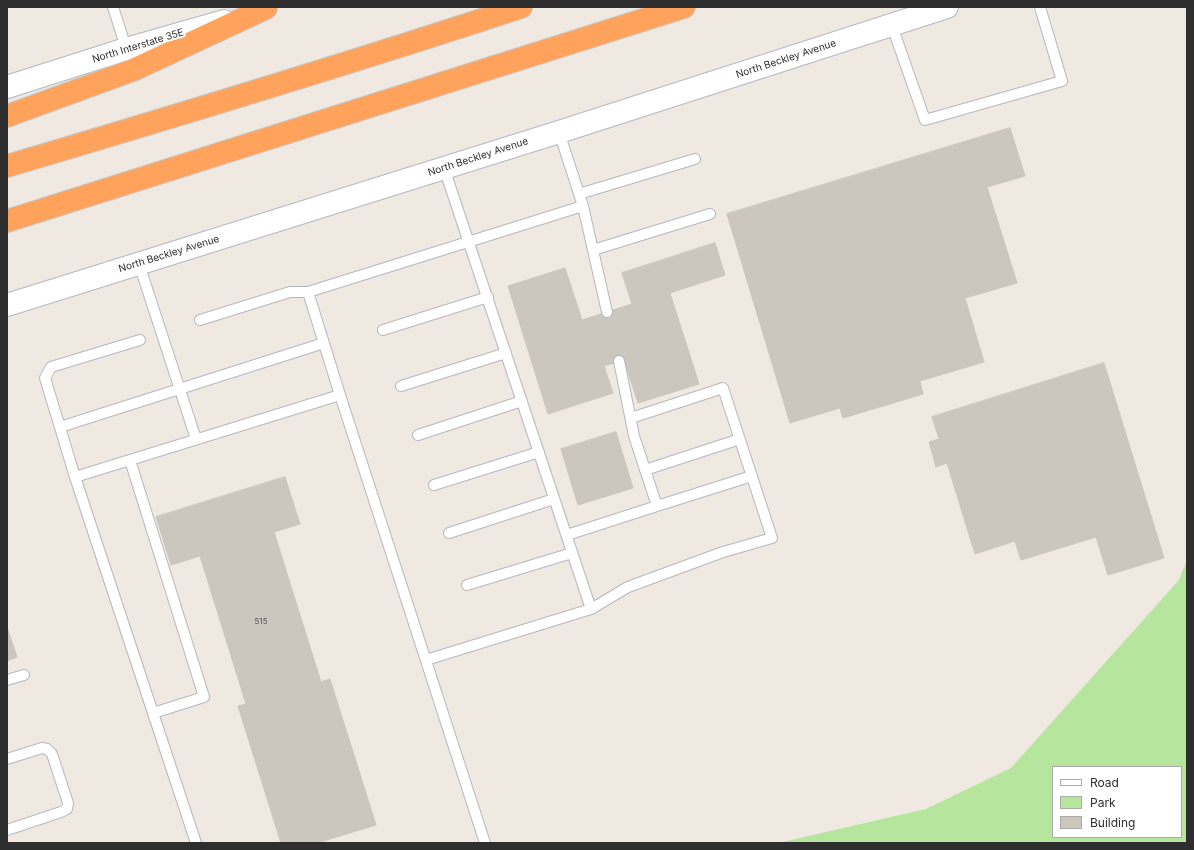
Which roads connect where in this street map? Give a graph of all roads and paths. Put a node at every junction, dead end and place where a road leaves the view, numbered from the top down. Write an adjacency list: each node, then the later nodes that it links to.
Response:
1 (113, 7): 8 (lane)
2 (521, 7): 14 (highway)
3 (684, 7): 19 (highway)
4 (947, 7): 7 (main road, North Beckley Avenue)
5 (1040, 7): 7 (lane)
6 (268, 8): 8 (main road, North Interstate 35E); 9 (highway)
7 (892, 26): 12 (main road, North Beckley Avenue)
8 (126, 49): 9 (lane); 10 (main road, North Interstate 35E)
9 (133, 70): 11 (highway)
10 (8, 85)
11 (7, 116)
12 (559, 132): 15 (main road, North Beckley Avenue); 16 (lane)
13 (695, 159): 16 (lane)
14 (7, 166)
15 (444, 168): 20 (lane); 22 (main road, North Beckley Avenue)
16 (579, 194): 17 (lane)
17 (583, 206): 20 (lane); 21 (lane)
18 (710, 214): 21 (lane)
19 (7, 221)
20 (469, 242): 23 (lane); 24 (lane)
21 (593, 250): 26 (lane)
22 (139, 264): 25 (main road, North Beckley Avenue); 34 (lane)
23 (308, 292): 27 (lane); 30 (lane)
24 (488, 297): 28 (lane); 31 (lane)
25 (7, 304)
26 (607, 312)
27 (200, 320)
28 (383, 330)
29 (140, 340): 38 (lane)
30 (324, 343): 34 (lane); 35 (lane)
31 (506, 353): 33 (lane); 36 (lane)
32 (619, 362): 37 (lane)
33 (401, 386)
34 (180, 390): 38 (lane); 40 (lane)
35 (340, 395): 40 (lane); 55 (lane)
36 (522, 401): 39 (lane); 42 (lane)
37 (631, 418): 41 (lane); 44 (lane)
38 (60, 427): 46 (lane)
39 (418, 435)
40 (196, 439): 43 (lane)
41 (740, 439): 44 (lane); 45 (lane)
42 (539, 452): 47 (lane); 48 (lane)
43 (130, 460): 46 (lane); 58 (lane)
44 (645, 470): 49 (lane)
45 (752, 476): 49 (lane); 54 (lane)
46 (76, 477): 58 (lane)
47 (434, 485)
48 (554, 499): 50 (lane); 51 (lane)
49 (657, 506): 51 (lane)
50 (449, 532)
51 (567, 535): 52 (lane)
52 (572, 553): 53 (lane); 54 (lane)
53 (467, 585)
54 (591, 609): 55 (lane)
55 (426, 660): 62 (lane)
56 (24, 675): 57 (lane)
57 (7, 680)
58 (153, 712): 61 (lane)
59 (7, 759): 60 (lane)
60 (7, 830)
61 (196, 843)
62 (485, 843)

